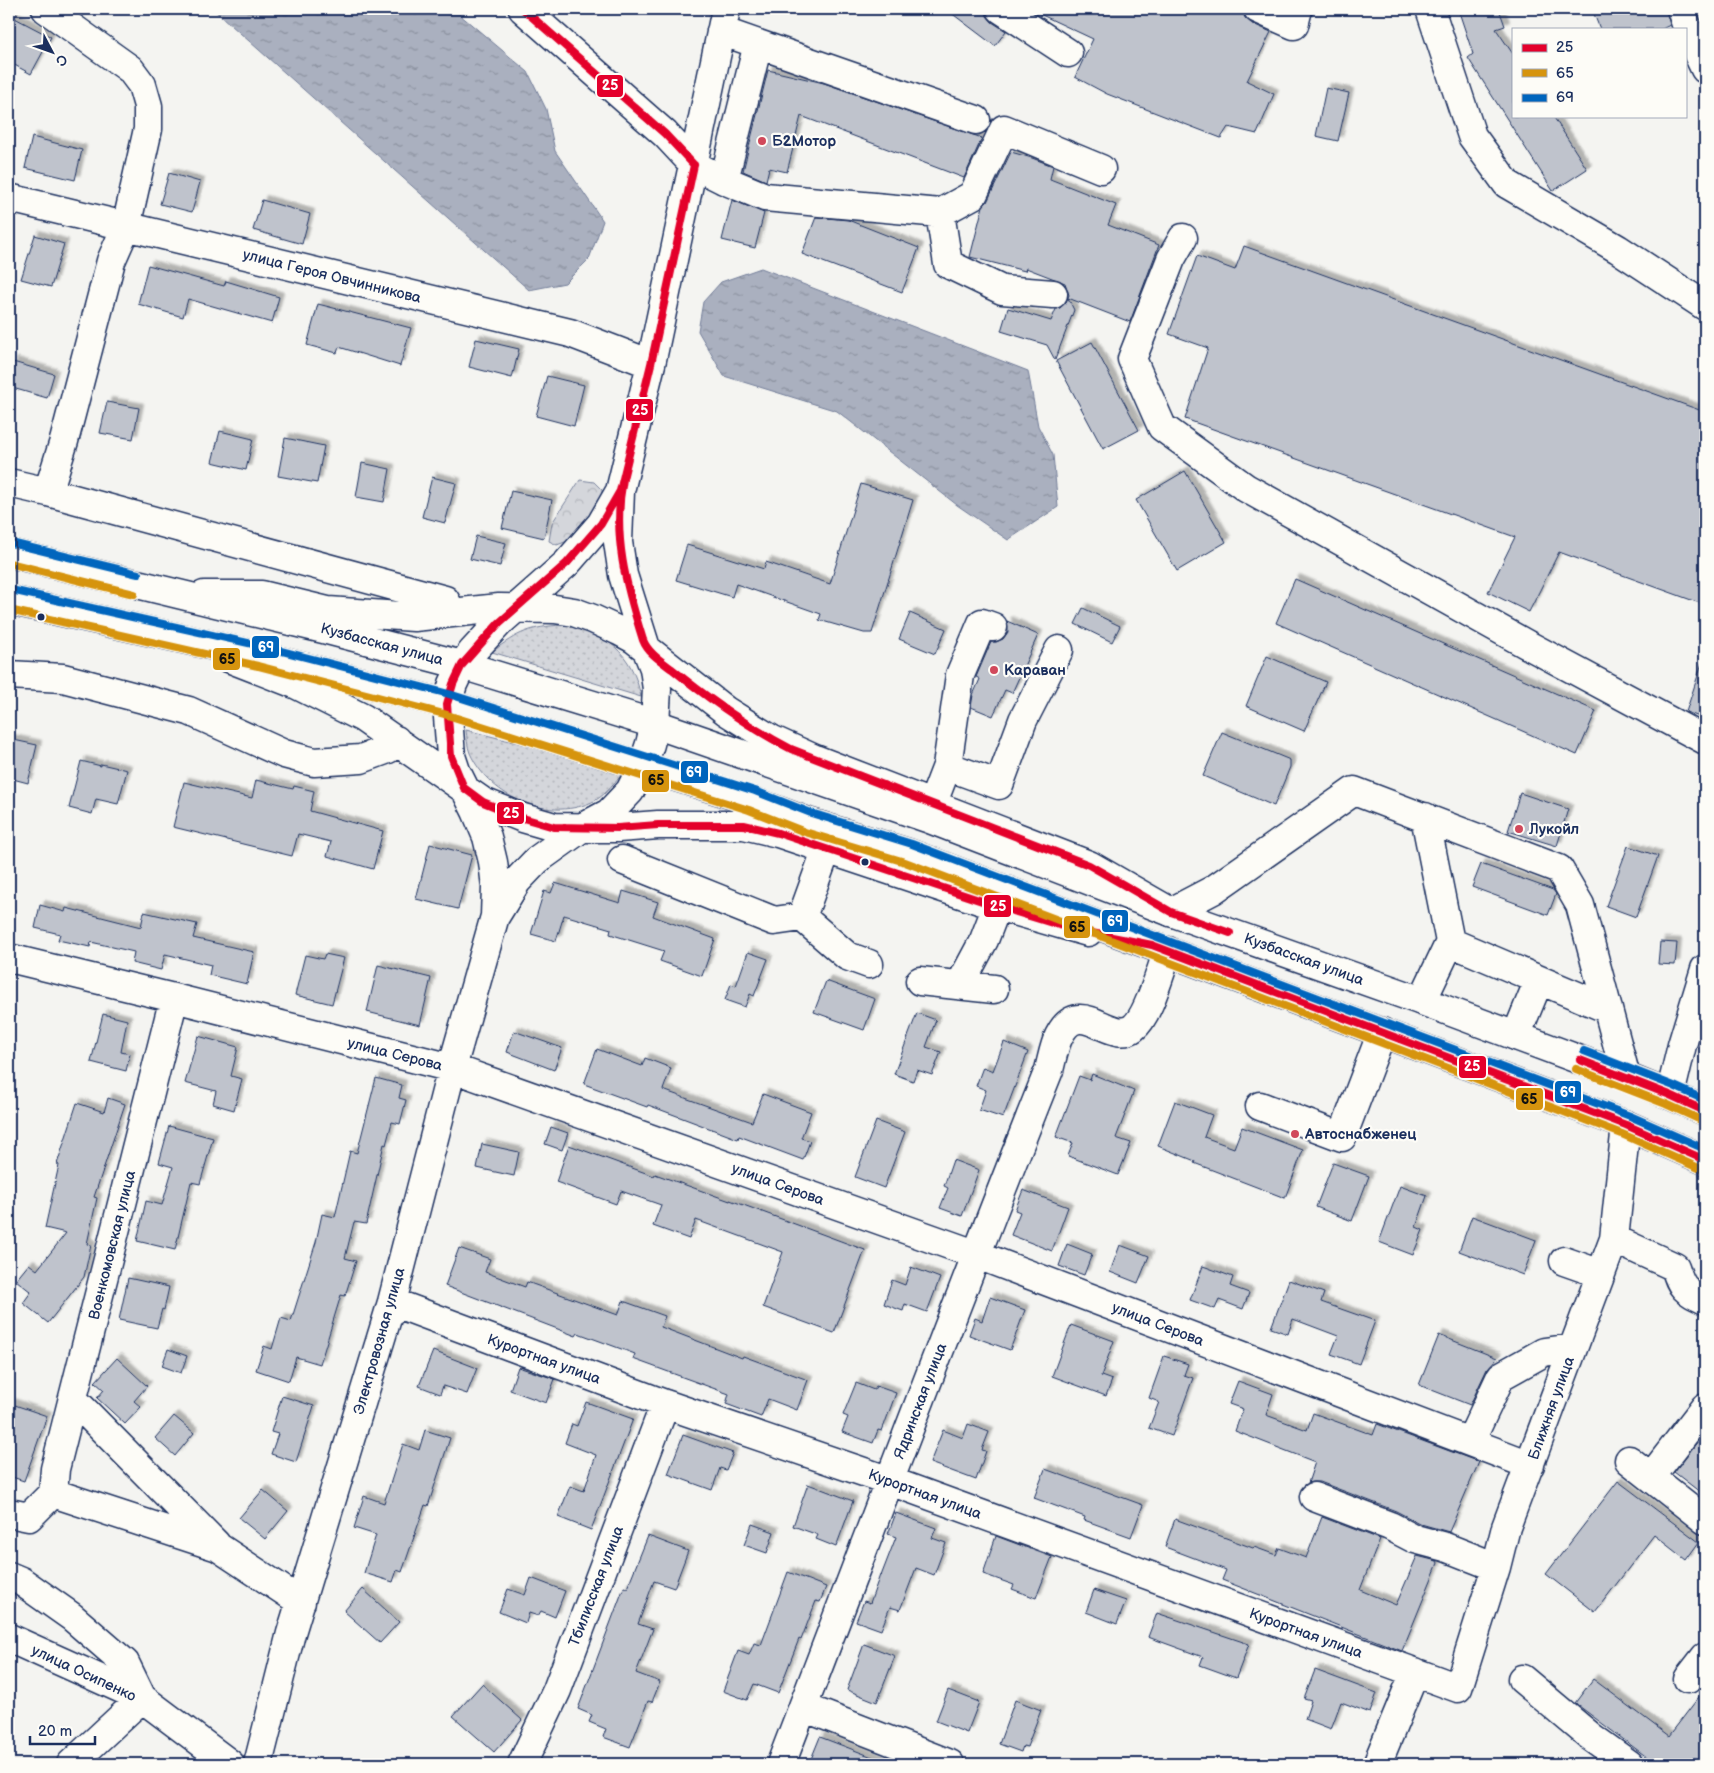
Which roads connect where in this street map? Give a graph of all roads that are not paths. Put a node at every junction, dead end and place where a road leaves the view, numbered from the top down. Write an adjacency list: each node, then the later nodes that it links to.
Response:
1 (46, 9): 18 (street)
2 (524, 9): 13 (street)
3 (1001, 9): 10 (street)
4 (1258, 9): 5 (street)
5 (1298, 9)
6 (1430, 9): 21 (street)
7 (1681, 9): 11 (street)
8 (724, 20): 9 (street); 13 (street)
9 (758, 44): 12 (street); 15 (street)
10 (1068, 52)
11 (1705, 69)
12 (976, 120)
13 (694, 165): 15 (street); 22 (street)
14 (1101, 169): 17 (street)
15 (724, 180): 17 (street)
16 (9, 198): 18 (street, улица Героя Овчинникова)
17 (940, 214): 20 (street)
18 (126, 227): 22 (street, улица Героя Овчинникова); 25 (street)
19 (1183, 238): 40 (street)
20 (1054, 294)
21 (1705, 306)
22 (651, 364): 24 (street)
23 (9, 483): 25 (street)
24 (620, 491): 29 (street); 33 (street)
25 (48, 492): 30 (street)
26 (9, 554): 27 (street, Кузбасская улица)
27 (182, 595): 30 (street); 35 (street, Кузбасская улица)
28 (9, 600): 32 (street)
29 (519, 607): 30 (street); 33 (street); 35 (street)
30 (452, 612)
31 (993, 627): 42 (street)
32 (168, 636): 37 (street); 39 (street)
33 (646, 648): 38 (street); 44 (street)
34 (1059, 650): 42 (street)
35 (462, 665): 37 (street); 38 (street, Кузбасская улица)
36 (9, 676): 39 (street)
37 (447, 704): 41 (street); 43 (street)
38 (655, 724): 41 (street); 44 (street, Кузбасская улица)
39 (396, 740): 43 (street)
40 (1705, 740)
41 (644, 765): 46 (street); 54 (street)
42 (947, 766): 44 (street)
43 (464, 788): 46 (street); 51 (street)
44 (919, 808): 50 (street, Кузбасская улица)
45 (1425, 817): 50 (street); 53 (street); 64 (street)
46 (583, 826): 47 (street); 51 (street)
47 (827, 848): 49 (street); 52 (street)
48 (622, 860): 52 (street)
49 (998, 906): 54 (street); 60 (street)
50 (1171, 912): 63 (street, Кузбасская улица)
51 (495, 916): 67 (street, Электровозная улица)
52 (802, 917): 56 (street)
53 (1450, 942): 58 (street); 63 (street)
54 (1160, 948): 65 (street); 75 (street, Ядринская улица)
55 (9, 958): 62 (street, улица Серова)
56 (869, 964)
57 (1705, 968): 69 (street)
58 (1540, 980): 64 (street); 66 (street)
59 (920, 981): 60 (street)
60 (960, 985): 61 (street)
61 (994, 988)
62 (174, 998): 67 (street, улица Серова); 81 (street, Военкомовская улица)
63 (1422, 1001): 66 (street, Кузбасская улица)
64 (1608, 1009): 68 (street)
65 (1382, 1032): 70 (street); 72 (street)
66 (1516, 1036): 68 (street, Кузбасская улица)
67 (452, 1068): 75 (street, улица Серова); 79 (street, Электровозная улица)
68 (1626, 1077): 69 (street, Кузбасская улица)
69 (1670, 1095): 71 (street, Кузбасская улица)
70 (1260, 1106)
71 (1705, 1111)
72 (1626, 1125): 73 (street); 74 (street, Ближняя улица)
73 (1705, 1160)
74 (1614, 1239): 77 (street, Ближняя улица); 78 (street)
75 (975, 1254): 84 (street, улица Серова); 88 (street, Ядринская улица)
76 (1564, 1261): 77 (street)
77 (1601, 1274): 80 (street, Ближняя улица)
78 (1705, 1300)
79 (392, 1302): 82 (street, Курортная улица); 96 (street, Электровозная улица)
80 (1573, 1348): 84 (street); 86 (street, Ближняя улица)
81 (73, 1399): 89 (street, Военкомовская улица); 93 (street)
82 (665, 1404): 88 (street, Курортная улица); 108 (street, Тбилисская улица)
83 (1705, 1407): 87 (street)
84 (1470, 1442): 86 (street, улица Серова)
85 (1629, 1460): 87 (street)
86 (1530, 1465): 94 (street, Ближняя улица)
87 (1651, 1477): 92 (street)
88 (890, 1482): 99 (street, Курортная улица); 104 (street, Ядринская улица)
89 (53, 1493): 91 (street); 93 (street)
90 (1314, 1497): 94 (street)
91 (9, 1513)
92 (1705, 1520)
93 (218, 1547): 96 (street)
94 (1496, 1567): 102 (street, Ближняя улица)
95 (9, 1576): 103 (street)
96 (301, 1602): 107 (street, Электровозная улица)
97 (9, 1638): 103 (street, улица Осипенко)
98 (1705, 1658): 100 (street)
99 (1415, 1672): 102 (street, Курортная улица); 111 (street)
100 (1688, 1678)
101 (1522, 1679): 112 (street)
102 (1458, 1688)
103 (142, 1698): 105 (street); 106 (street, улица Осипенко)
104 (803, 1707): 109 (street, Ядринская улица); 110 (street)
105 (71, 1764)
106 (230, 1764)
107 (258, 1764)
108 (522, 1764)
109 (781, 1764)
110 (950, 1764)
111 (1377, 1764)
112 (1629, 1764)

